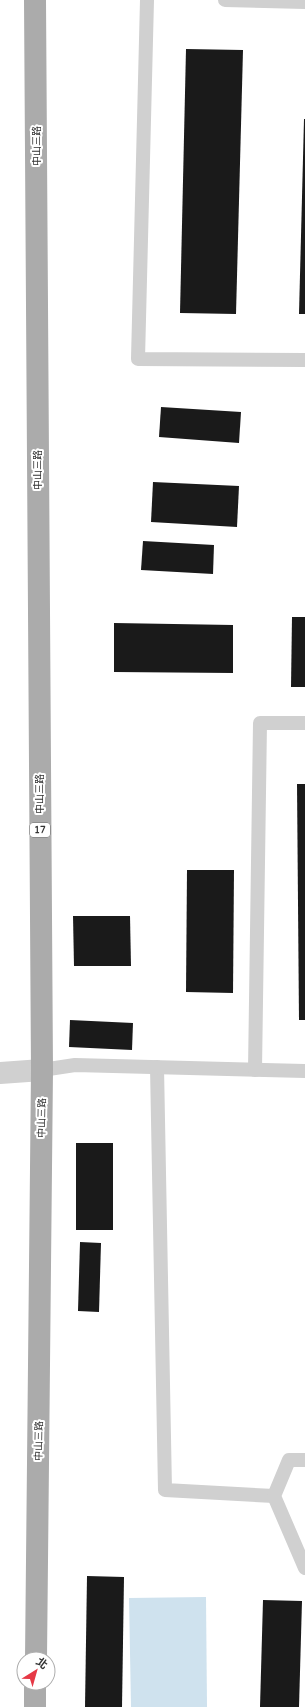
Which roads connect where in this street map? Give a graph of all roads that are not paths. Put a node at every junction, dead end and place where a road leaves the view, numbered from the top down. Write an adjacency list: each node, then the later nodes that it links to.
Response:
1 (35, 0): 8 (main road, 中山三路 / 17)
2 (148, 0): 5 (lane)
3 (224, 0): 4 (lane)
4 (305, 2)
5 (305, 360)
6 (305, 723): 9 (lane)
7 (157, 1067): 8 (lane); 9 (lane); 13 (lane)
8 (42, 1070): 11 (street); 15 (main road, 中山三路 / 17)
9 (255, 1070): 10 (lane)
10 (305, 1071)
11 (0, 1073)
12 (305, 1460): 13 (lane)
13 (274, 1496): 14 (lane)
14 (305, 1568)
15 (36, 1651)
16 (36, 1691): 17 (main road)
17 (35, 1707)

